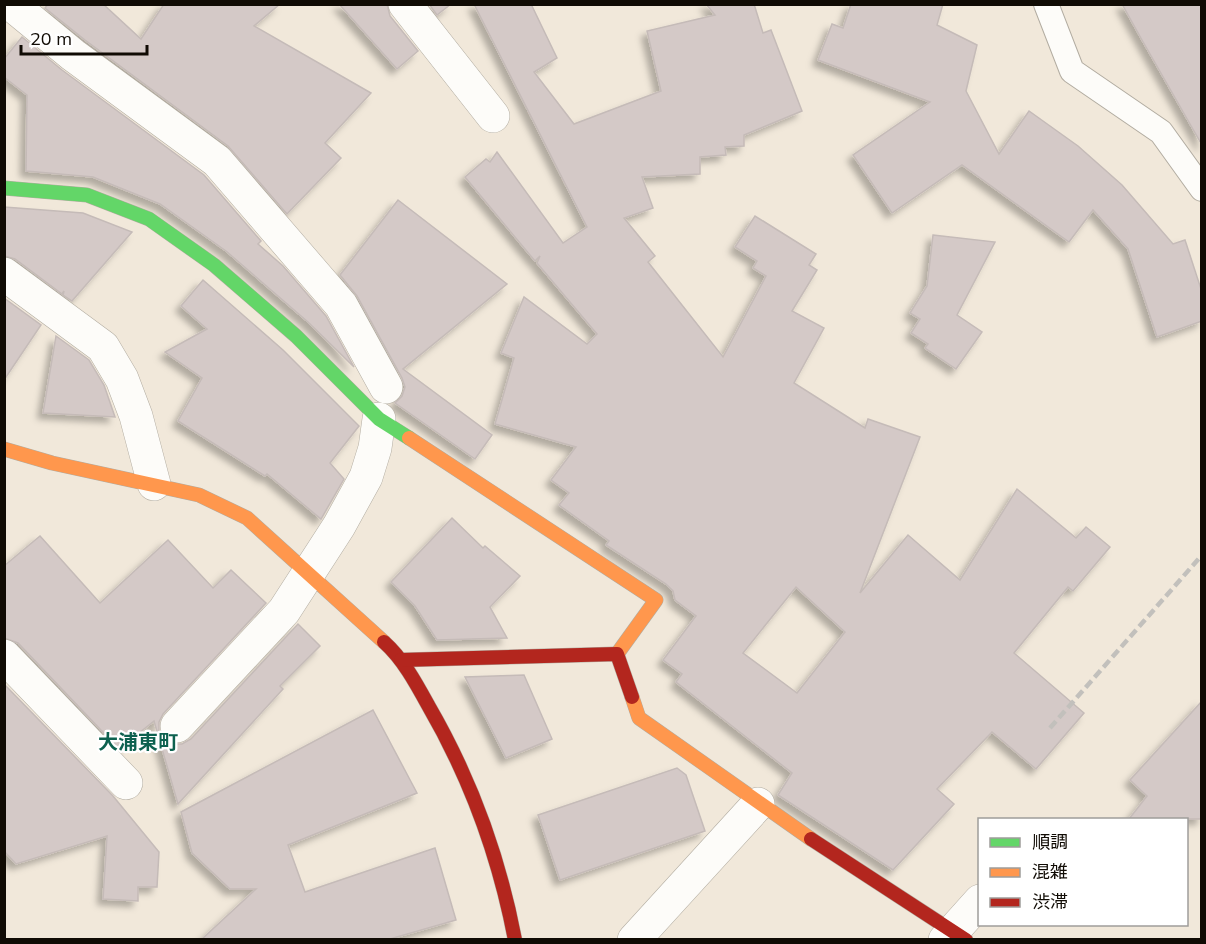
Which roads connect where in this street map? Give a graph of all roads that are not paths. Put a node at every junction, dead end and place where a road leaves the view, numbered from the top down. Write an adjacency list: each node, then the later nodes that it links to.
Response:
1 (11, 4): 8 (street)
2 (405, 4): 4 (street)
3 (1047, 4): 6 (lane)
4 (493, 116)
5 (4, 188): 9 (street)
6 (1202, 189)
7 (4, 274): 11 (street)
8 (386, 387)
9 (379, 419): 12 (street); 13 (street)
10 (4, 448): 11 (street)
11 (154, 484): 12 (street)
12 (309, 571): 15 (street); 16 (street)
13 (617, 654): 15 (street); 18 (street)
14 (4, 656): 17 (street)
15 (401, 660): 21 (street)
16 (177, 726)
17 (126, 783)
18 (758, 804): 20 (street); 22 (street)
19 (978, 904): 20 (street)
20 (954, 936)
21 (515, 939)
22 (634, 939)

